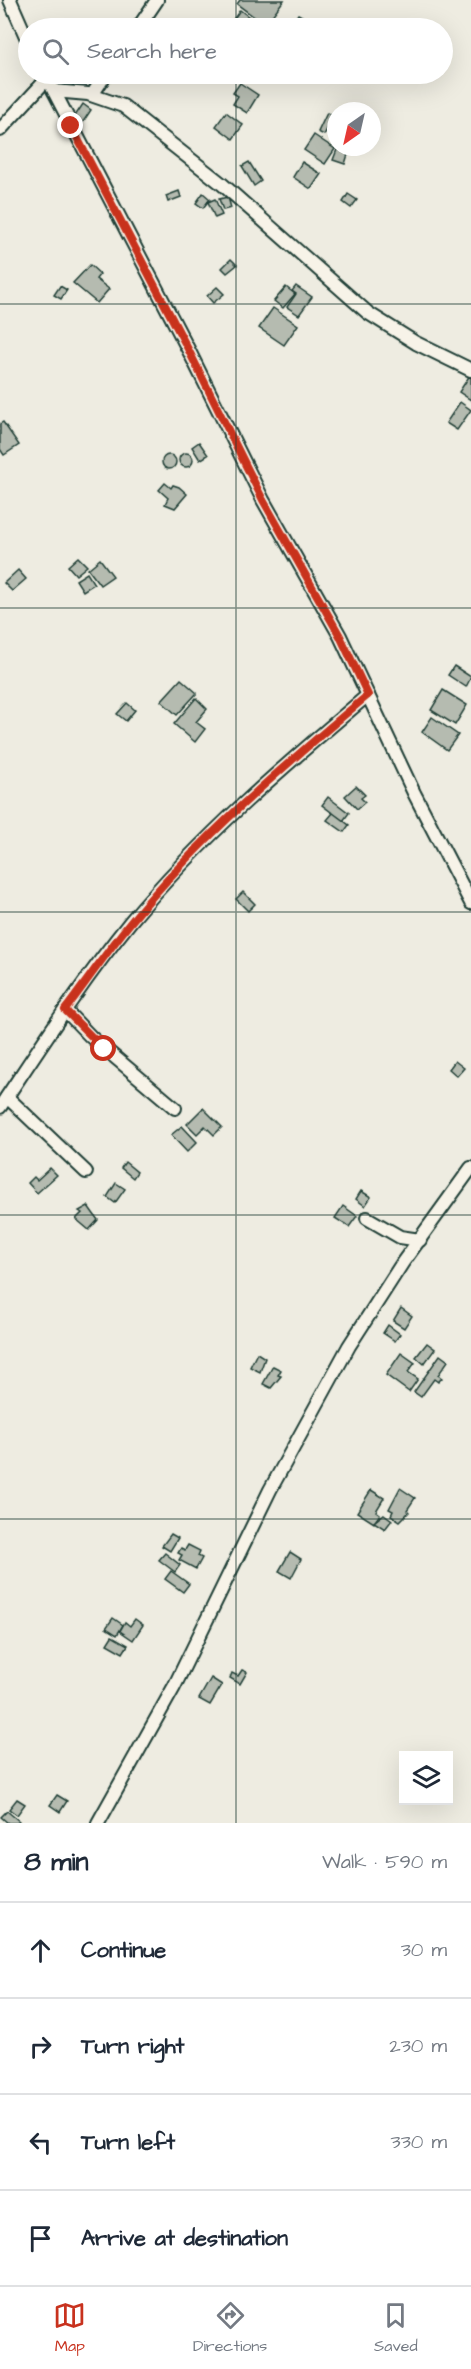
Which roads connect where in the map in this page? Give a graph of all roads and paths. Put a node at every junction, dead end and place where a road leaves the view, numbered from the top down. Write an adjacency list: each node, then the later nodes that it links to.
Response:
1 (10, 0): 3 (street)
2 (158, 0): 4 (street)
3 (18, 18)
4 (145, 18)
5 (39, 84): 10 (street)
6 (50, 84): 8 (street)
7 (99, 84): 9 (street)
8 (54, 91): 9 (street); 12 (street)
9 (92, 95): 11 (street)
10 (0, 130)
11 (471, 370)
12 (368, 695): 13 (street); 14 (street)
13 (471, 903)
14 (65, 1010): 15 (street); 16 (street)
15 (4, 1102): 18 (street)
16 (174, 1108)
17 (471, 1168): 20 (street)
18 (86, 1172)
19 (366, 1218): 20 (street)
20 (420, 1240): 21 (street)
21 (98, 1823)

